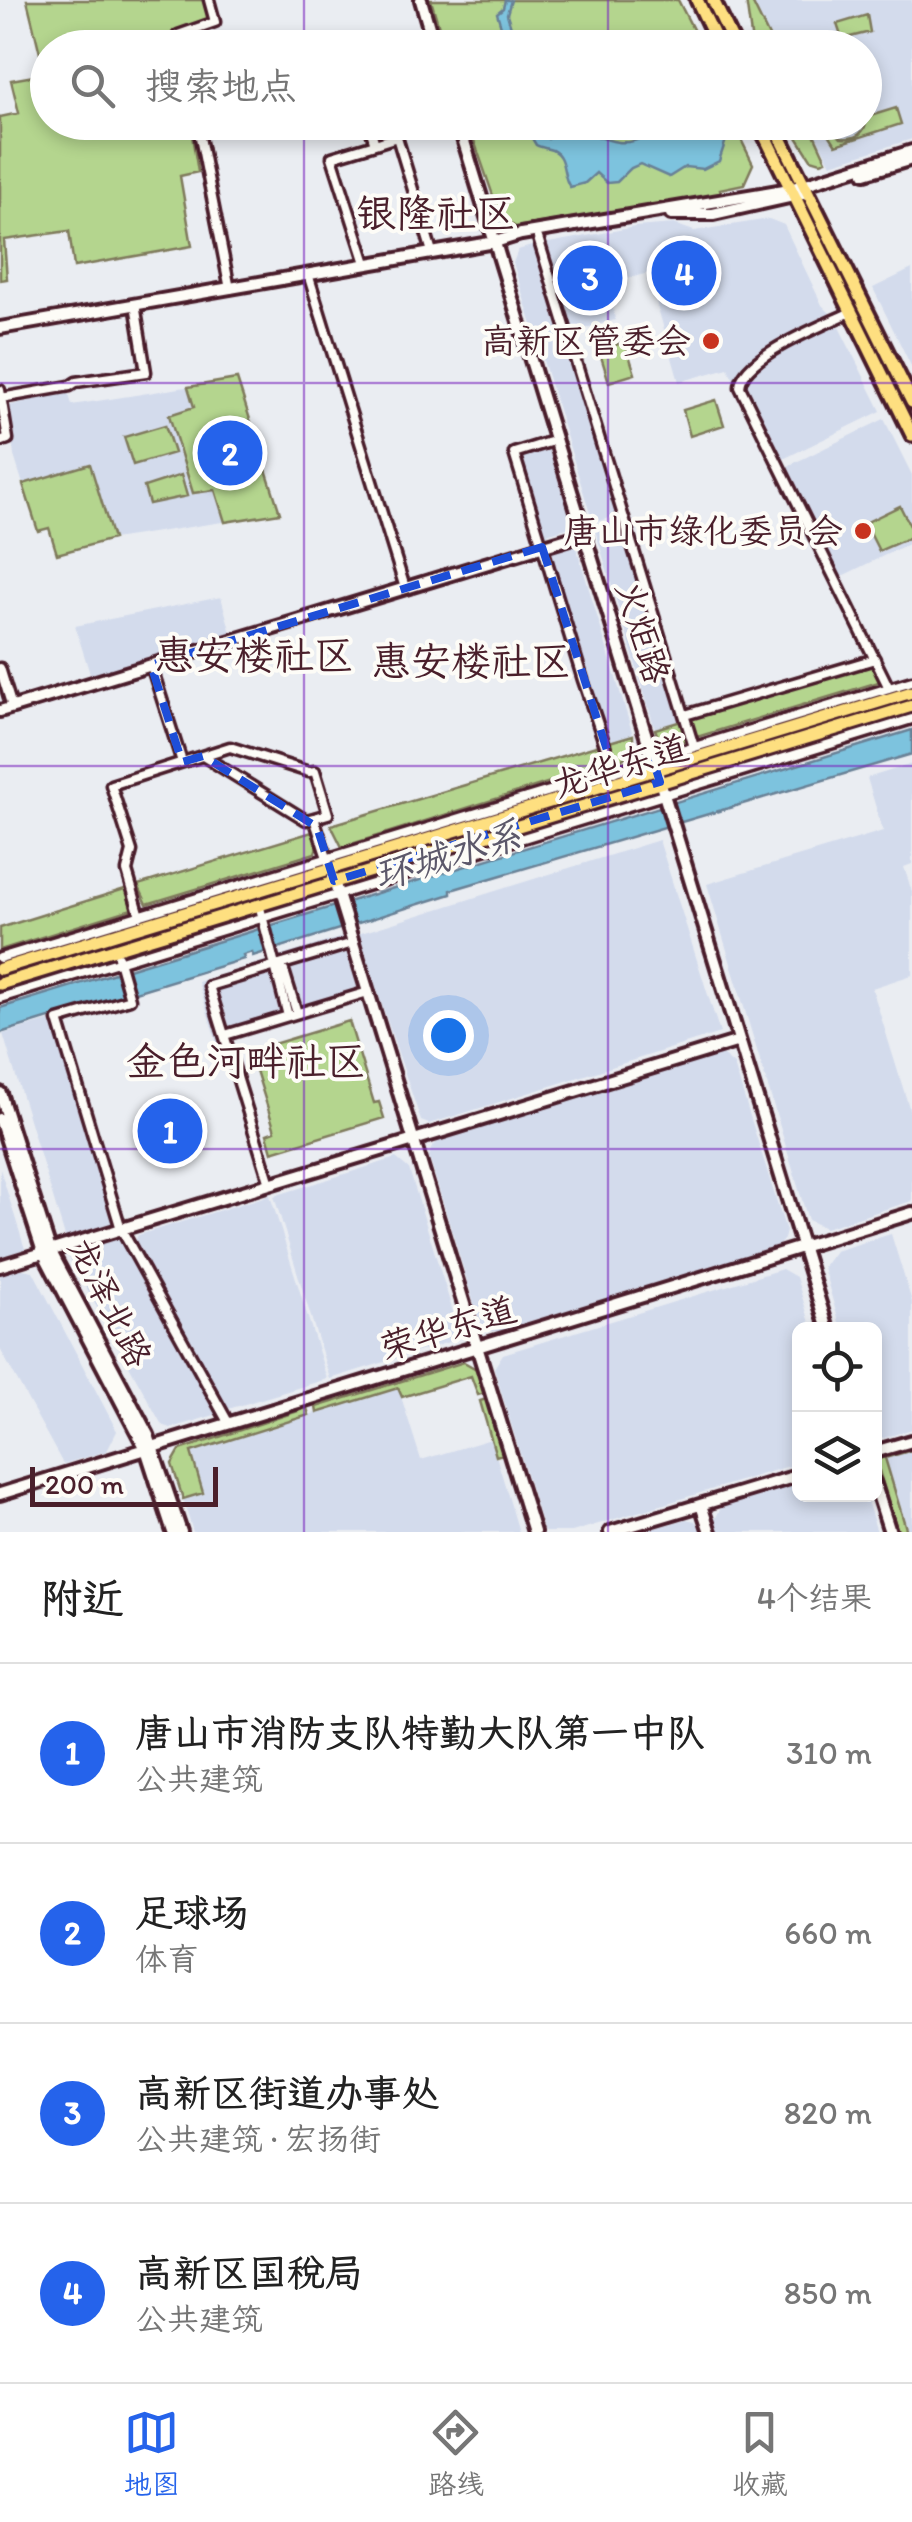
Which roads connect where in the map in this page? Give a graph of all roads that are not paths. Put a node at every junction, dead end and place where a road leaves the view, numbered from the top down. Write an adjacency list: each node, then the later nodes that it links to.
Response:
1 (209, 0): 5 (street)
2 (421, 0): 6 (street)
3 (697, 0): 7 (main road)
4 (713, 0): 8 (main road)
5 (190, 30)
6 (430, 30)
7 (711, 30)
8 (727, 30)
9 (201, 140): 26 (street)
10 (374, 140): 16 (street)
11 (388, 140): 16 (street)
12 (399, 140): 23 (street)
13 (464, 140): 22 (street, 火炬路)
14 (767, 140): 20 (main road)
15 (783, 140): 19 (main road)
16 (375, 144): 24 (street)
17 (912, 151): 19 (street)
18 (912, 159): 19 (street)
19 (806, 189): 20 (street); 32 (main road)
20 (793, 193): 21 (street); 22 (street); 28 (main road)
21 (538, 238): 22 (street); 48 (street)
22 (495, 242): 23 (street); 34 (street, 火炬路)
23 (432, 252): 24 (street)
24 (366, 264): 25 (street)
25 (308, 274): 26 (street); 38 (street)
26 (230, 289): 27 (street)
27 (135, 304): 29 (street); 31 (street)
28 (851, 312): 33 (main road); 39 (street)
29 (0, 328)
30 (0, 390): 31 (street)
31 (1, 398): 35 (street)
32 (912, 402)
33 (912, 435)
34 (556, 440): 36 (street, 火炬路); 37 (street)
35 (0, 442)
36 (584, 534): 37 (street); 54 (street, 火炬路)
37 (542, 546): 38 (street); 53 (street)
38 (405, 588): 40 (street)
39 (875, 659): 43 (street); 48 (street)
40 (151, 665): 46 (street); 52 (street)
41 (0, 668): 46 (street)
42 (912, 680): 43 (street)
43 (889, 688): 50 (street)
44 (912, 692): 54 (main road, 龙华东道)
45 (912, 706): 54 (main road, 龙华东道)
46 (12, 707): 47 (street)
47 (0, 711)
48 (685, 714): 50 (street)
49 (912, 719): 54 (street)
50 (694, 747): 54 (street)
51 (203, 756): 52 (street); 55 (street); 55 (street)
52 (182, 762): 58 (street)
53 (614, 772): 54 (street); 56 (street)
54 (660, 782): 56 (main road, 龙华东道); 70 (street, 火炬路)
55 (314, 818): 56 (street)
56 (334, 881): 57 (main road, 龙华东道); 58 (street); 59 (street); 64 (main road, 龙华东道)
57 (262, 915): 60 (main road, 龙华东道); 62 (street); 63 (street)
58 (140, 916): 61 (street)
59 (351, 937): 62 (street); 66 (street)
60 (115, 948): 63 (street); 65 (main road, 龙华东道)
61 (0, 958)
62 (276, 962): 68 (street); 69 (street)
63 (120, 965): 67 (street); 76 (street)
64 (0, 970)
65 (0, 984)
66 (368, 992): 68 (street); 73 (street)
67 (0, 998)
68 (292, 1015): 69 (street)
69 (225, 1035): 74 (street)
70 (739, 1041): 73 (street); 77 (street, 火炬路)
71 (0, 1093): 78 (street, 龙泽北路)
72 (0, 1118): 78 (street, 龙泽北路)
73 (414, 1140): 74 (street); 81 (street)
74 (270, 1184): 76 (street)
75 (912, 1213): 77 (street, 荣华东道)
76 (121, 1229): 78 (street); 82 (street)
77 (802, 1247): 80 (street, 火炬路); 81 (street, 荣华东道)
78 (47, 1251): 79 (street); 84 (street, 龙泽北路)
79 (0, 1266)
80 (825, 1322)
81 (478, 1348): 82 (street, 荣华东道); 92 (street)
82 (229, 1424): 84 (street, 荣华东道)
83 (912, 1441): 85 (street)
84 (150, 1448): 87 (street, 荣华东道); 90 (street, 龙泽北路); 91 (street, 龙泽北路)
85 (882, 1450)
86 (792, 1477): 89 (street)
87 (0, 1494)
88 (880, 1502): 95 (street)
89 (701, 1504): 93 (street); 94 (street)
90 (173, 1532)
91 (181, 1532)
92 (534, 1532)
93 (610, 1532)
94 (710, 1532)
95 (890, 1532)

